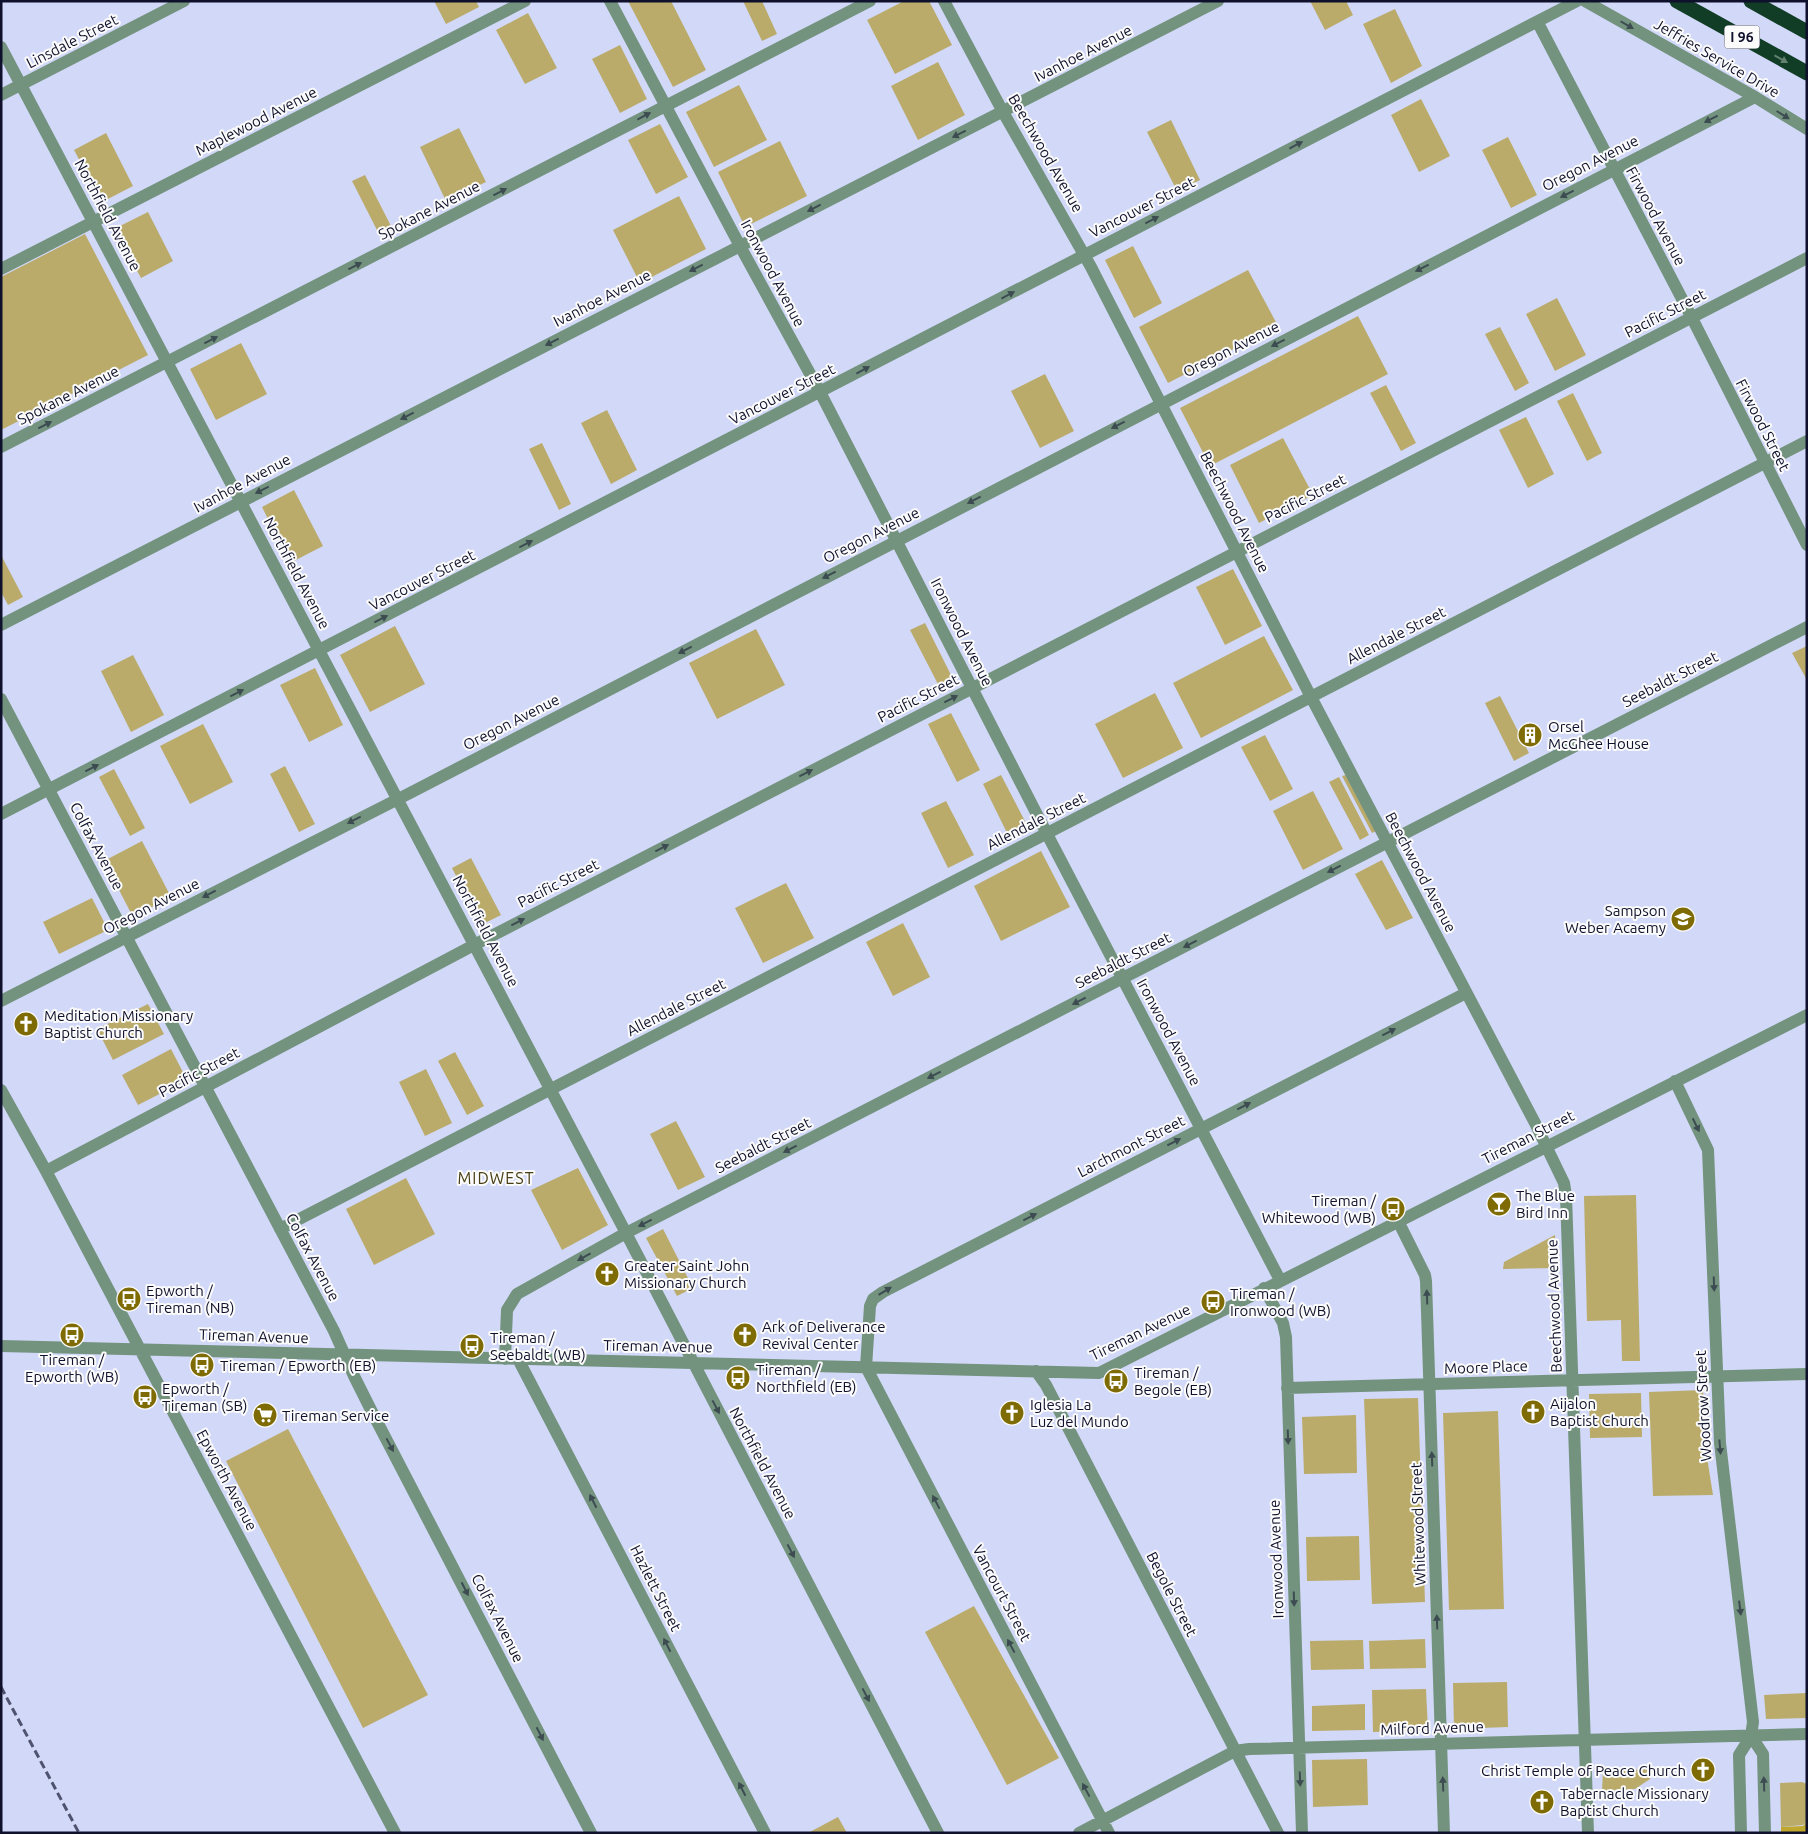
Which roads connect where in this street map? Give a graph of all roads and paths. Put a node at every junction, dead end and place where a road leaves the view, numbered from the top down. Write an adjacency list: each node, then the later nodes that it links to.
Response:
1 (184, 1): 15 (street, Linsdale Street)
2 (525, 1): 22 (street, Maplewood Avenue)
3 (610, 1): 18 (street, Ironwood Avenue)
4 (870, 1): 18 (street, Spokane Avenue)
5 (944, 1): 19 (street, Beechwood Avenue)
6 (1218, 1): 19 (street, Ivanhoe Avenue)
7 (1577, 1): 11 (street, Vancouver Street)
8 (1585, 1): 17 (street, Jeffries Service Drive, one-way to 17)
9 (1677, 1): 14 (highway, I 96, one-way to 14)
10 (1750, 1): 12 (highway, I 96)
11 (1538, 23): 21 (street, Firwood Avenue); 24 (street, Vancouver Street, one-way to 11)
12 (1807, 32)
13 (1, 47): 15 (street, Northfield Avenue)
14 (1807, 73)
15 (21, 85): 16 (street, Linsdale Street); 22 (street, Northfield Avenue)
16 (1, 95)
17 (1755, 97): 20 (street, Jeffries Service Drive, one-way to 20); 21 (street, Oregon Avenue, one-way to 21)
18 (665, 106): 23 (street, Ironwood Avenue); 28 (street, Spokane Avenue, one-way to 18)
19 (1003, 112): 23 (street, Ivanhoe Avenue, one-way to 23); 24 (street, Beechwood Avenue)
20 (1807, 129)
21 (1614, 170): 27 (street, Firwood Avenue); 30 (street, Oregon Avenue, one-way to 30)
22 (93, 222): 26 (street, Maplewood Avenue); 28 (street, Northfield Avenue)
23 (740, 246): 29 (street, Ironwood Avenue); 34 (street, Ivanhoe Avenue, one-way to 34)
24 (1084, 255): 29 (street, Vancouver Street, one-way to 24); 30 (street, Beechwood Avenue)
25 (1807, 258): 27 (street, Pacific Street)
26 (1, 269)
27 (1692, 318): 33 (street, Firwood Street); 37 (street, Pacific Street)
28 (167, 362): 32 (street, Spokane Avenue, one-way to 28); 34 (street, Northfield Avenue)
29 (820, 392): 35 (street, Ironwood Avenue); 40 (street, Vancouver Street, one-way to 29)
30 (1161, 403): 35 (street, Oregon Avenue, one-way to 35); 37 (street, Beechwood Avenue)
31 (1807, 441): 33 (street, Allendale Street)
32 (1, 447)
33 (1764, 463): 36 (street, Firwood Street); 42 (street, Allendale Street)
34 (242, 503): 38 (street, Ivanhoe Avenue); 40 (street, Northfield Avenue)
35 (896, 540): 41 (street, Ironwood Avenue); 45 (street, Oregon Avenue, one-way to 45)
36 (1807, 545)
37 (1238, 551): 41 (street, Pacific Street); 42 (street, Beechwood Avenue)
38 (1, 625)
39 (1807, 627): 48 (street, Seebaldt Street)
40 (320, 651): 44 (street, Vancouver Street, one-way to 40); 45 (street, Northfield Avenue)
41 (973, 688): 47 (street, Ironwood Avenue); 50 (street, Pacific Street, one-way to 41)
42 (1311, 697): 47 (street, Allendale Street); 48 (street, Beechwood Avenue)
43 (1, 699): 44 (street, Colfax Avenue)
44 (49, 790): 46 (street, Vancouver Street); 49 (street, Colfax Avenue)
45 (397, 798): 49 (street, Oregon Avenue, one-way to 49); 50 (street, Northfield Avenue)
46 (1, 814)
47 (1047, 834): 51 (street, Ironwood Avenue); 58 (street, Allendale Street)
48 (1387, 842): 51 (street, Seebaldt Street, one-way to 51); 52 (street, Beechwood Avenue)
49 (126, 937): 53 (street, Oregon Avenue); 56 (street, Colfax Avenue)
50 (474, 945): 56 (street, Pacific Street); 58 (street, Northfield Avenue)
51 (1122, 978): 59 (street, Ironwood Avenue); 64 (street, Seebaldt Street, one-way to 64)
52 (1466, 993): 59 (street, Larchmont Street, one-way to 52); 60 (street, Beechwood Avenue)
53 (1, 1001)
54 (1807, 1015): 55 (street, Tireman Street)
55 (1675, 1081): 60 (street, Tireman Street); 75 (street, Woodrow Street, one-way to 75)
56 (206, 1087): 61 (street, Pacific Street); 63 (street, Colfax Avenue)
57 (1, 1090): 61 (street, Epworth Avenue)
58 (550, 1090): 63 (street, Allendale Street); 64 (street, Northfield Avenue)
59 (1201, 1129): 65 (street, Ironwood Avenue); 72 (street, Larchmont Street, one-way to 59)
60 (1546, 1146): 62 (street, Tireman Street); 76 (street, Beechwood Avenue)
61 (46, 1171): 68 (street, Epworth Avenue)
62 (1398, 1221): 65 (street, Tireman Street); 77 (street, Whitewood Street, one-way to 62)
63 (280, 1229): 69 (street, Colfax Avenue)
64 (626, 1233): 70 (street, Seebaldt Street, one-way to 70); 71 (street, Northfield Avenue)
65 (1280, 1280): 66 (street, Tireman Street)
66 (1264, 1288): 73 (street, Tireman Avenue); 78 (street, Ironwood Avenue)
67 (1, 1346): 68 (street, Tireman Avenue)
68 (140, 1349): 69 (street, Tireman Avenue); 86 (street, Epworth Avenue)
69 (344, 1355): 70 (street, Tireman Avenue); 87 (street, Colfax Avenue, one-way to 87)
70 (511, 1359): 71 (street, Tireman Avenue); 88 (street, Hazlett Street, one-way to 70)
71 (694, 1363): 72 (street, Tireman Avenue); 89 (street, Northfield Avenue, one-way to 89)
72 (866, 1367): 73 (street, Tireman Avenue); 85 (street, Vancourt Street, one-way to 72)
73 (1036, 1371): 84 (street, Begole Street)
74 (1807, 1374): 75 (street, Moore Place)
75 (1717, 1376): 76 (street, Moore Place); 80 (street, Woodrow Street, one-way to 80)
76 (1573, 1380): 77 (street, Moore Place); 81 (street, Beechwood Avenue)
77 (1429, 1385): 78 (street, Moore Place); 82 (street, Whitewood Street, one-way to 77)
78 (1287, 1388): 83 (street, Ironwood Avenue, one-way to 83)
79 (1807, 1734): 80 (street, Milford Avenue)
80 (1751, 1736): 81 (street, Milford Avenue); 96 (street, Woodrow Street); 97 (street, one-way to 80)
81 (1585, 1740): 82 (street, Milford Avenue); 95 (street, Beechwood Avenue)
82 (1442, 1744): 83 (street, Milford Avenue); 94 (street, Whitewood Street, one-way to 82)
83 (1299, 1748): 84 (street, Milford Avenue); 93 (street, Ironwood Avenue, one-way to 93)
84 (1235, 1751): 85 (street, Milford Avenue); 92 (street, Begole Street)
85 (1102, 1820): 90 (street, Milford Avenue); 91 (street, Vancourt Street)
86 (395, 1833)
87 (591, 1833)
88 (765, 1833)
89 (938, 1833)
90 (1079, 1833)
91 (1109, 1833)
92 (1278, 1833)
93 (1302, 1833)
94 (1444, 1833)
95 (1588, 1833)
96 (1741, 1833)
97 (1765, 1833)

